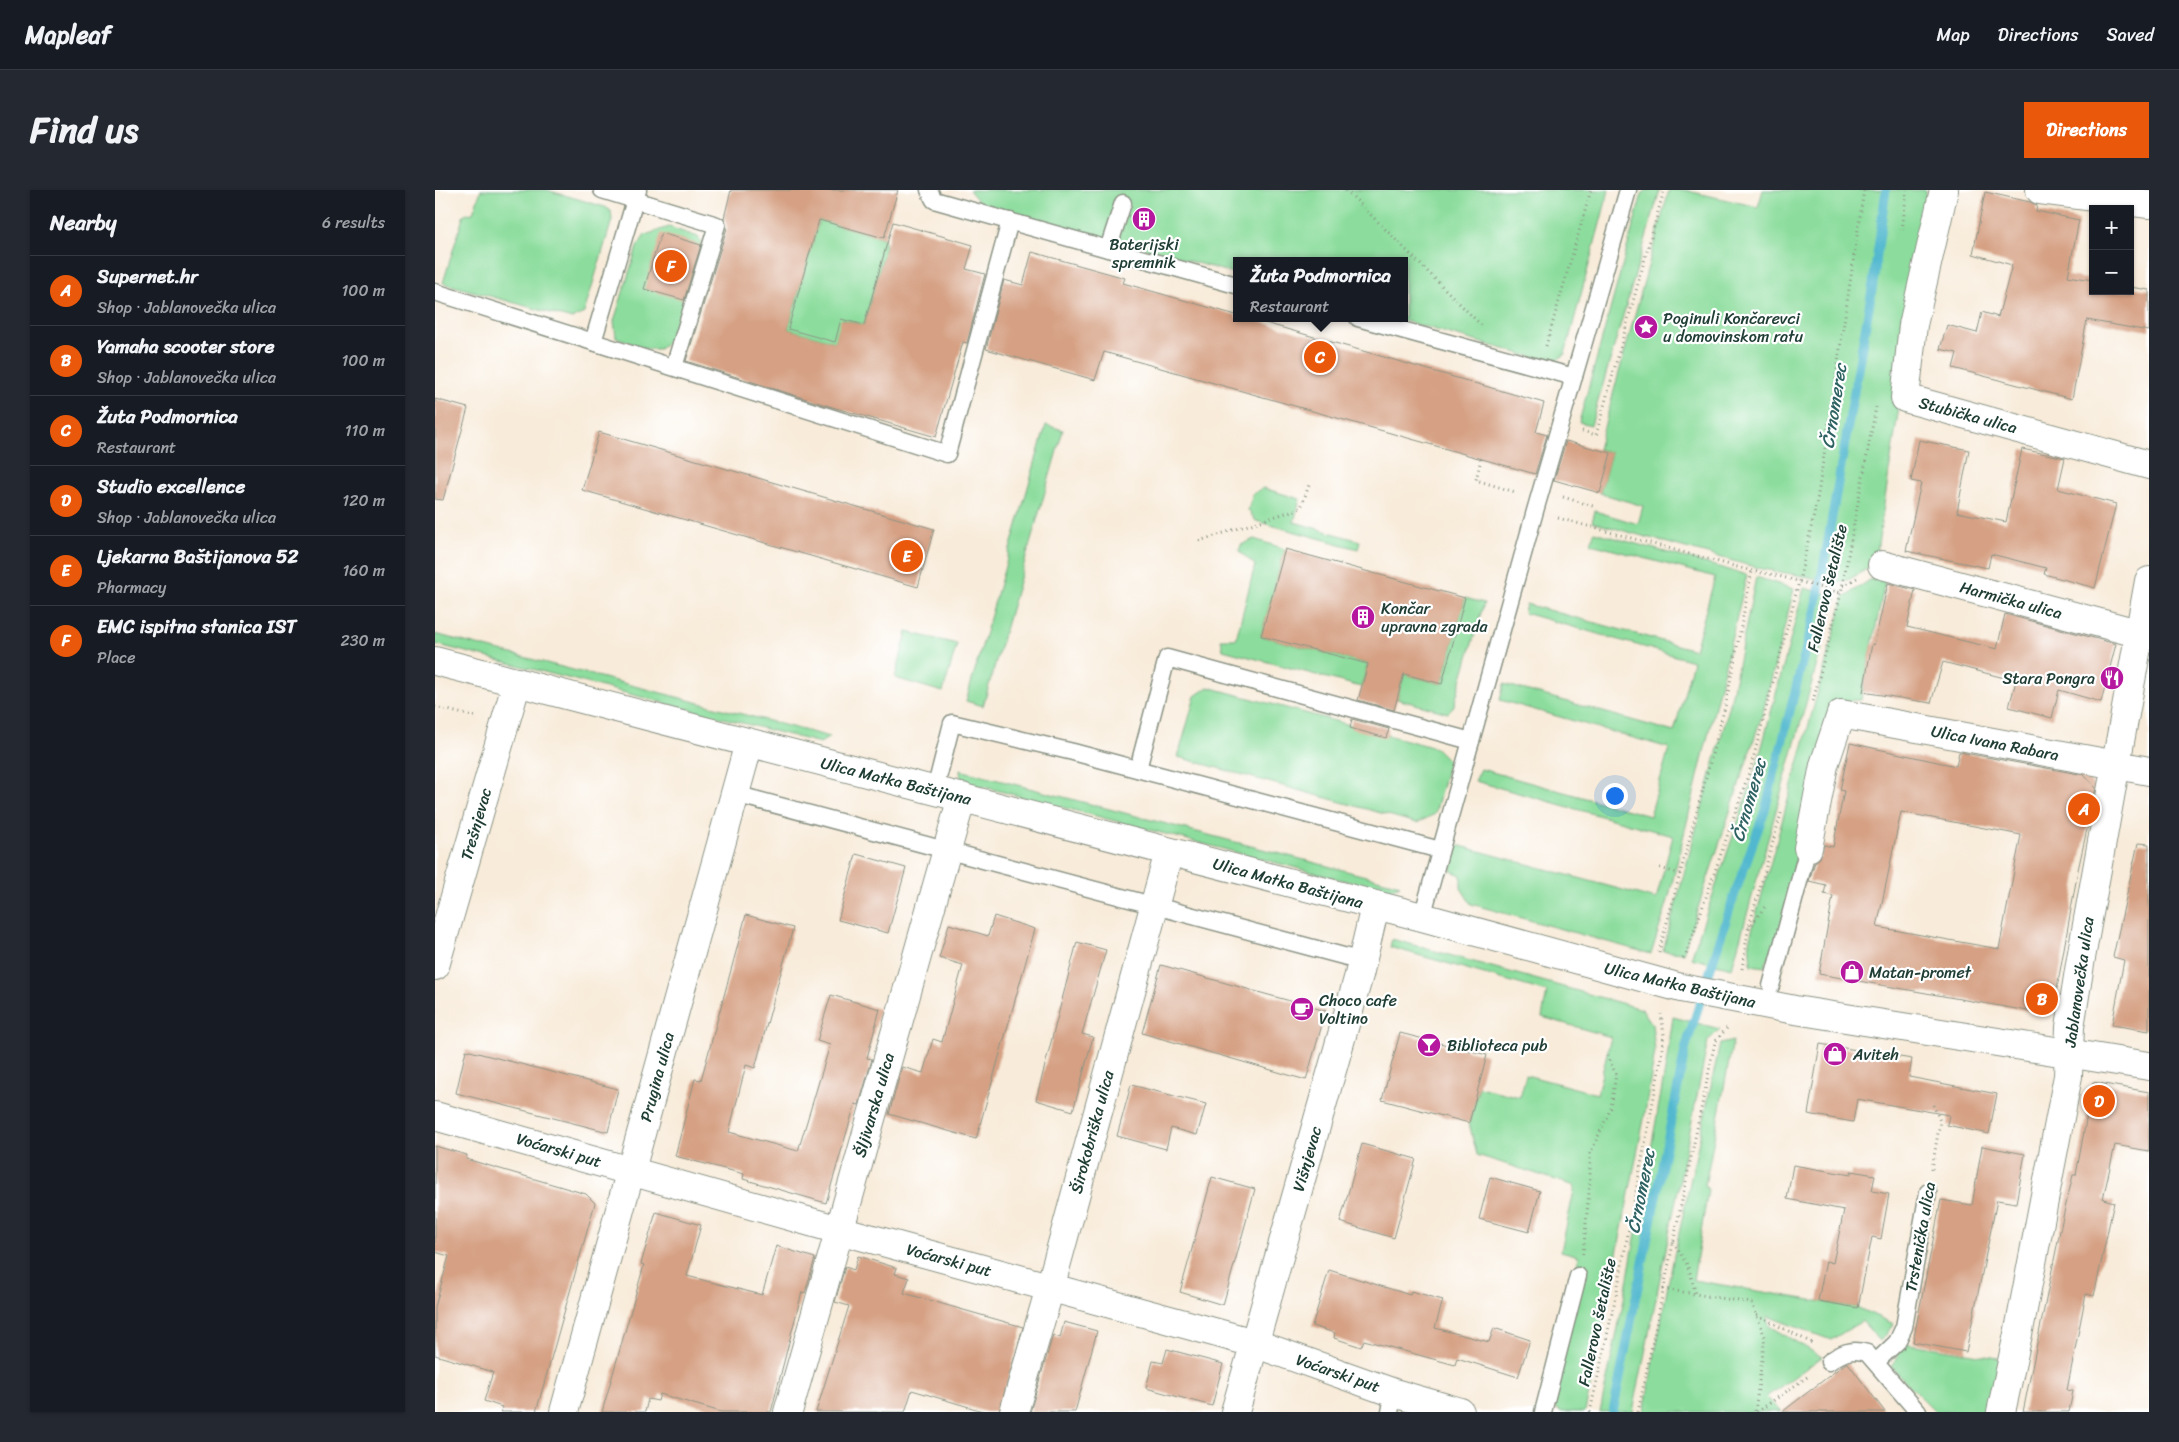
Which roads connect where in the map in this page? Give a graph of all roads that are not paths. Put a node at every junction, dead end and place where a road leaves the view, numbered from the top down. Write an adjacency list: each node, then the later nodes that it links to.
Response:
1 (602, 190): 6 (lane)
2 (929, 190): 9 (lane)
3 (1628, 190): 16 (lane)
4 (1944, 190): 17 (street, Stubička ulica)
5 (2040, 190): 8 (street)
6 (637, 195): 14 (lane); 15 (lane)
7 (1123, 203): 10 (lane)
8 (2149, 204)
9 (1009, 221): 10 (lane); 15 (lane)
10 (1109, 249): 11 (lane)
11 (1233, 284)
12 (435, 292): 14 (lane)
13 (1372, 322): 16 (lane)
14 (593, 342): 15 (lane)
15 (674, 367)
16 (1574, 377): 23 (lane)
17 (2149, 465)
18 (1882, 565): 20 (street, Harmička ulica)
19 (2149, 581): 20 (street, Jablanovečka ulica)
20 (2141, 634): 25 (street, Jablanovečka ulica)
21 (435, 661): 22 (street, Ulica Matka Baštijana)
22 (517, 682): 24 (street, Ulica Matka Baštijana); 39 (street, Trešnjevac)
23 (1471, 742): 26 (lane); 32 (lane)
24 (749, 743): 28 (street, Ulica Matka Baštijana); 29 (street, Prugina ulica)
25 (2115, 765): 27 (street, Ulica Ivana Rabara); 31 (street, Ulica Ivana Rabara); 41 (street, Jablanovečka ulica)
26 (1138, 769): 28 (lane); 32 (lane)
27 (2149, 771)
28 (935, 790): 30 (street, Ulica Matka Baštijana)
29 (735, 794): 33 (lane); 44 (street, Prugina ulica)
30 (962, 798): 33 (street, Šljivarska ulica); 34 (street, Ulica Matka Baštijana)
31 (1808, 848): 40 (lane)
32 (1440, 850): 37 (lane)
33 (947, 851): 36 (lane); 46 (street, Šljivarska ulica)
34 (1169, 852): 35 (street, Ulica Matka Baštijana); 36 (street, Širokobriška ulica)
35 (1375, 906): 37 (street, Ulica Matka Baštijana); 38 (street, Višnjevac)
36 (1154, 907): 38 (lane); 48 (street, Širokobriška ulica)
37 (1422, 917): 41 (street, Ulica Matka Baštijana)
38 (1362, 961): 49 (street, Višnjevac)
39 (435, 966)
40 (1771, 986)
41 (2069, 1053): 42 (street, Ulica Matka Baštijana); 60 (street, Jablanovečka ulica)
42 (2149, 1066)
43 (435, 1116): 44 (street, Voćarski put)
44 (631, 1171): 46 (street, Voćarski put); 53 (street, Prugina ulica)
45 (1928, 1192): 51 (lane, Trstenička ulica)
46 (839, 1230): 48 (street, Voćarski put); 54 (street, Šljivarska ulica)
47 (1578, 1276): 58 (lane)
48 (1050, 1288): 49 (street, Voćarski put); 55 (street, Širokobriška ulica)
49 (1254, 1343): 52 (street, Voćarski put); 56 (street, Višnjevac)
50 (1834, 1358): 51 (lane)
51 (1876, 1362): 59 (lane)
52 (1392, 1402): 57 (street, Voćarski put)
53 (564, 1412)
54 (787, 1412)
55 (1014, 1412)
56 (1235, 1412)
57 (1460, 1412)
58 (1543, 1412)
59 (1918, 1412)
60 (2001, 1412)

